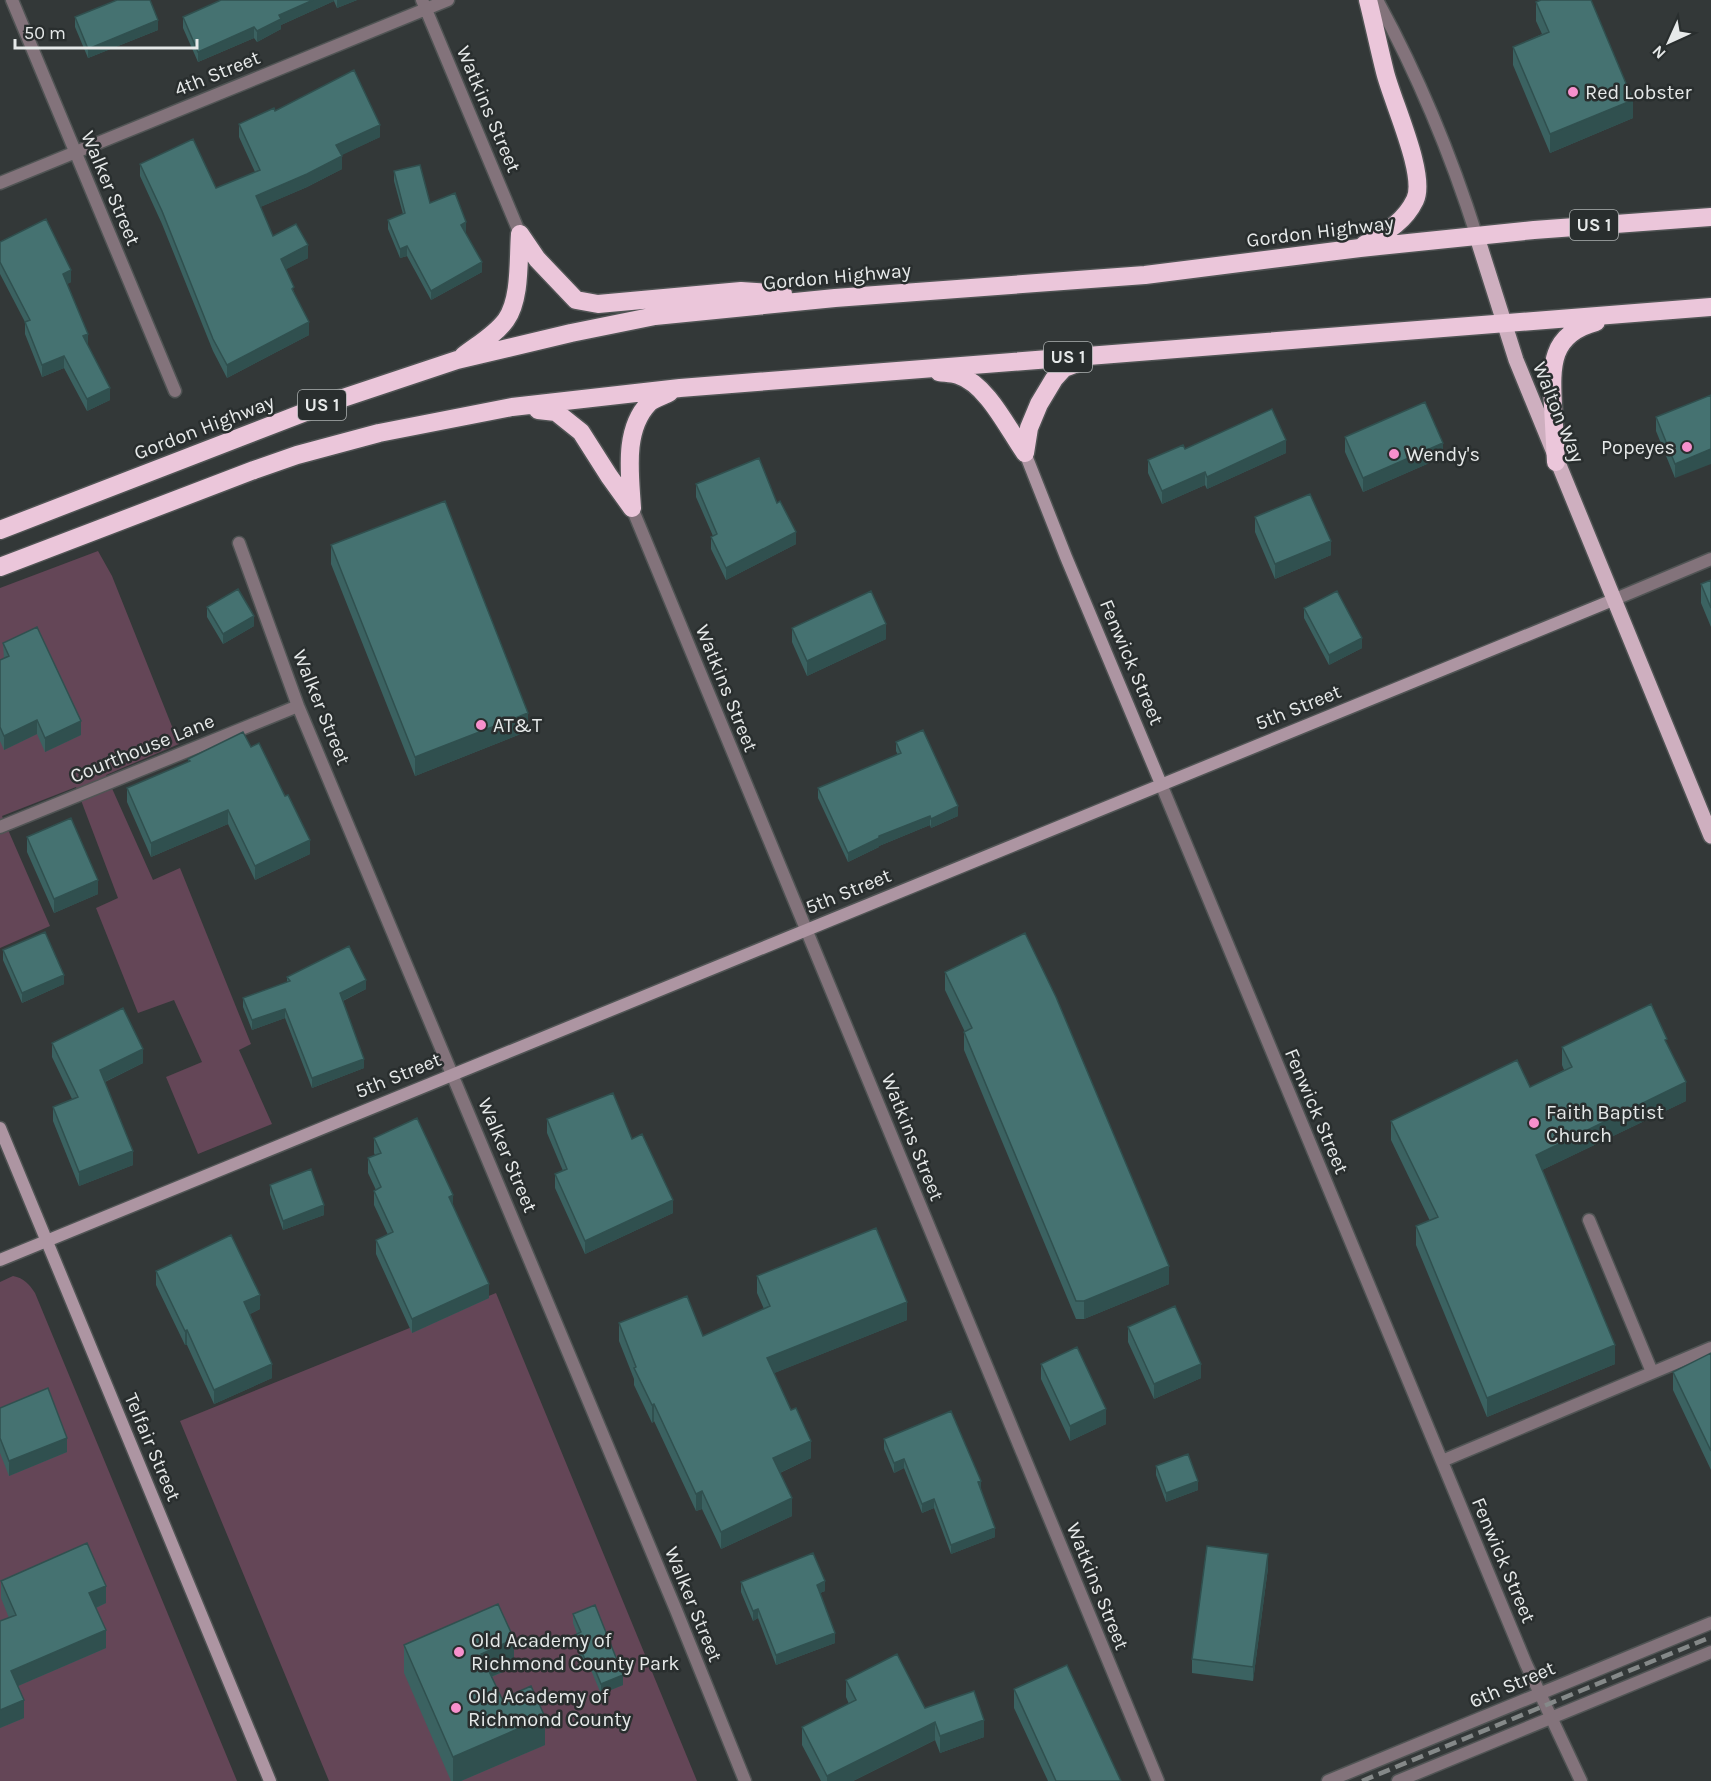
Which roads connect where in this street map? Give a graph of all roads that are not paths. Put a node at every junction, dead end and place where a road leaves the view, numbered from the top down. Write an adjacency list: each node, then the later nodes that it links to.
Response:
1 (12, 0): 6 (street, Walker Street)
2 (448, 0): 5 (street, 4th Street)
3 (1368, 0): 11 (highway)
4 (1377, 0): 10 (street, Walton Way)
5 (424, 5): 6 (street, 4th Street); 9 (street, Watkins Street)
6 (75, 152): 7 (street, 4th Street); 20 (street, Walker Street)
7 (0, 183)
8 (1711, 217): 10 (highway, Gordon Highway / US 1)
9 (520, 234): 12 (highway); 17 (highway)
10 (1477, 237): 11 (highway, Gordon Highway / US 1); 15 (main road, Walton Way)
11 (1360, 248): 12 (highway, Gordon Highway / US 1)
12 (835, 298): 17 (highway, Gordon Highway / US 1)
13 (1711, 307): 14 (highway, US 1)
14 (1629, 313): 15 (highway, US 1); 23 (highway)
15 (1504, 323): 16 (highway, US 1); 23 (main road, Walton Way)
16 (1103, 354): 18 (highway, US 1); 22 (highway)
17 (457, 360): 25 (highway, Gordon Highway / US 1)
18 (921, 368): 19 (highway, US 1); 22 (highway)
19 (680, 388): 21 (highway, US 1); 24 (highway)
20 (175, 391)
21 (512, 407): 24 (highway); 28 (highway, US 1)
22 (1025, 453): 31 (main road, Fenwick Street)
23 (1556, 462): 29 (main road, Walton Way)
24 (632, 508): 34 (street, Watkins Street)
25 (0, 530)
26 (238, 543): 30 (street, Walker Street)
27 (1711, 559): 29 (street, 5th Street)
28 (0, 567)
29 (1613, 600): 31 (main road, 5th Street); 33 (main road, Walton Way)
30 (298, 706): 32 (street, Courthouse Lane); 35 (street, Walker Street)
31 (1161, 784): 34 (main road, 5th Street); 42 (street, Fenwick Street)
32 (0, 827)
33 (1711, 836)
34 (806, 929): 35 (main road, 5th Street); 49 (street, Watkins Street)
35 (453, 1074): 38 (main road, 5th Street); 48 (street, Walker Street)
36 (0, 1128): 38 (main road, Telfair Street)
37 (1589, 1220): 41 (street)
38 (47, 1240): 39 (main road, 5th Street); 47 (main road, Telfair Street)
39 (0, 1260)
40 (1711, 1348): 41 (street)
41 (1652, 1372): 42 (street)
42 (1442, 1461): 45 (street, Fenwick Street)
43 (1711, 1623): 45 (street, 6th Street)
44 (1711, 1652): 46 (street)
45 (1540, 1694): 46 (street, Fenwick Street); 50 (street, 6th Street)
46 (1552, 1718): 51 (street); 52 (street, Fenwick Street)
47 (270, 1781)
48 (745, 1781)
49 (1158, 1781)
50 (1328, 1781)
51 (1398, 1781)
52 (1581, 1781)

